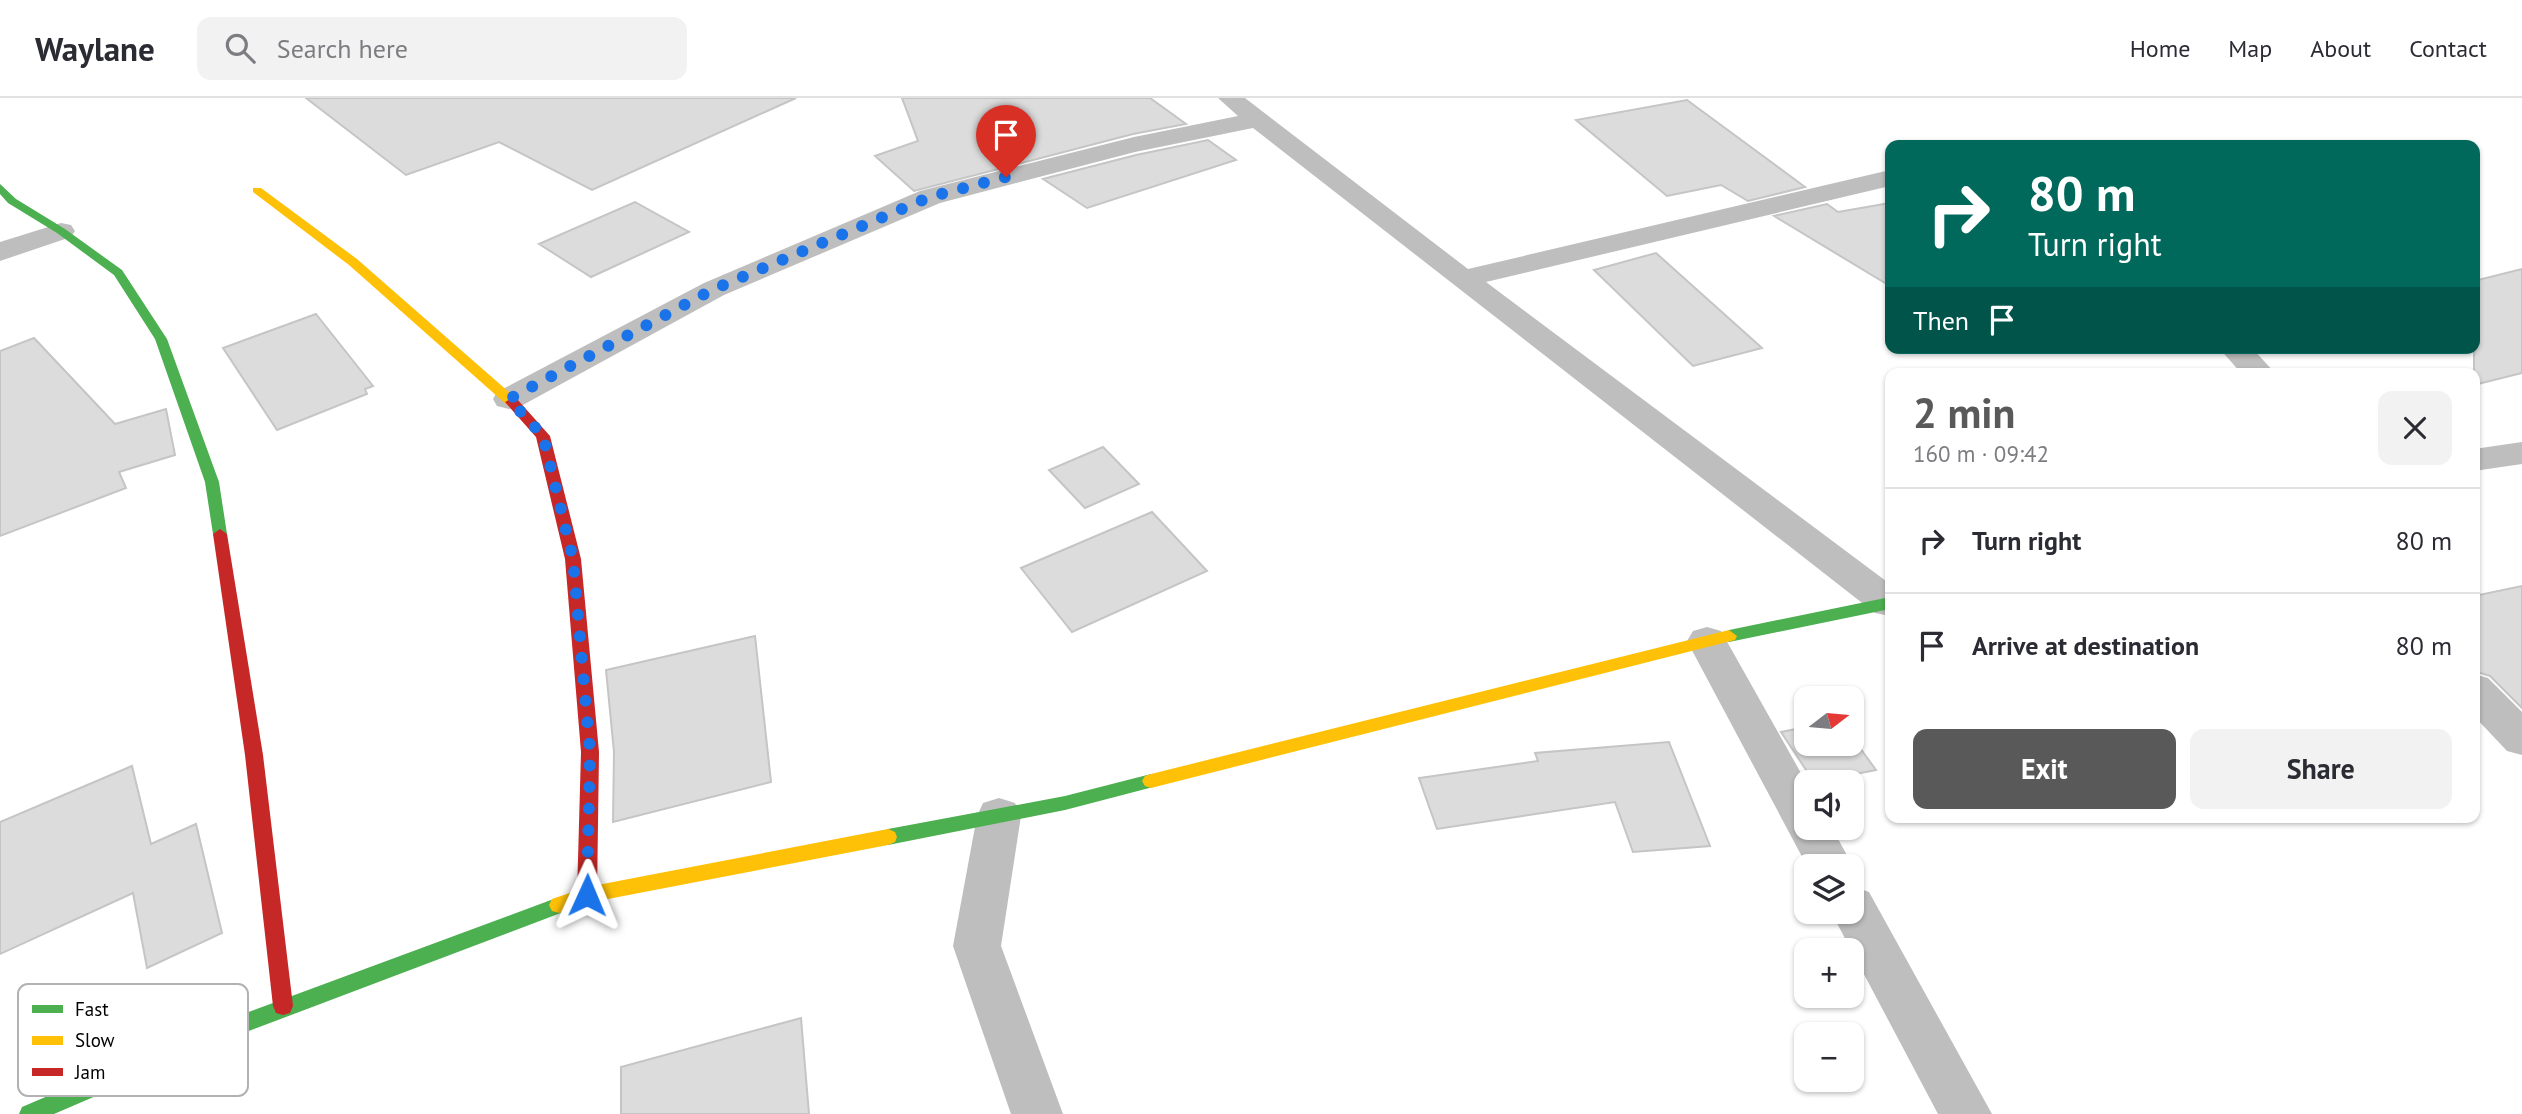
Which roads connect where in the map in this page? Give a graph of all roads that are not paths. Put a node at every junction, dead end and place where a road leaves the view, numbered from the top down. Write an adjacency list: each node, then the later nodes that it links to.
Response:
1 (1230, 98): 2 (street)
2 (1257, 120): 8 (street); 11 (street)
3 (1885, 178): 8 (street)
4 (0, 187): 6 (street)
5 (257, 190): 11 (street)
6 (61, 232): 7 (street); 23 (street)
7 (0, 251)
8 (1462, 279): 14 (street)
9 (2240, 354): 10 (street)
10 (2254, 368)
11 (509, 399): 21 (street)
12 (2522, 453): 13 (street)
13 (2480, 459)
14 (1885, 599)
15 (1885, 604): 16 (street)
16 (1707, 641): 19 (street); 20 (street)
17 (2480, 695): 18 (street)
18 (2522, 739)
19 (1794, 801)
20 (999, 816): 21 (street); 27 (street)
21 (587, 895): 23 (street)
22 (1862, 924): 28 (street)
23 (283, 1006): 24 (street)
24 (248, 1020)
25 (69, 1096): 26 (street)
26 (30, 1114)
27 (1037, 1114)
28 (1966, 1114)

